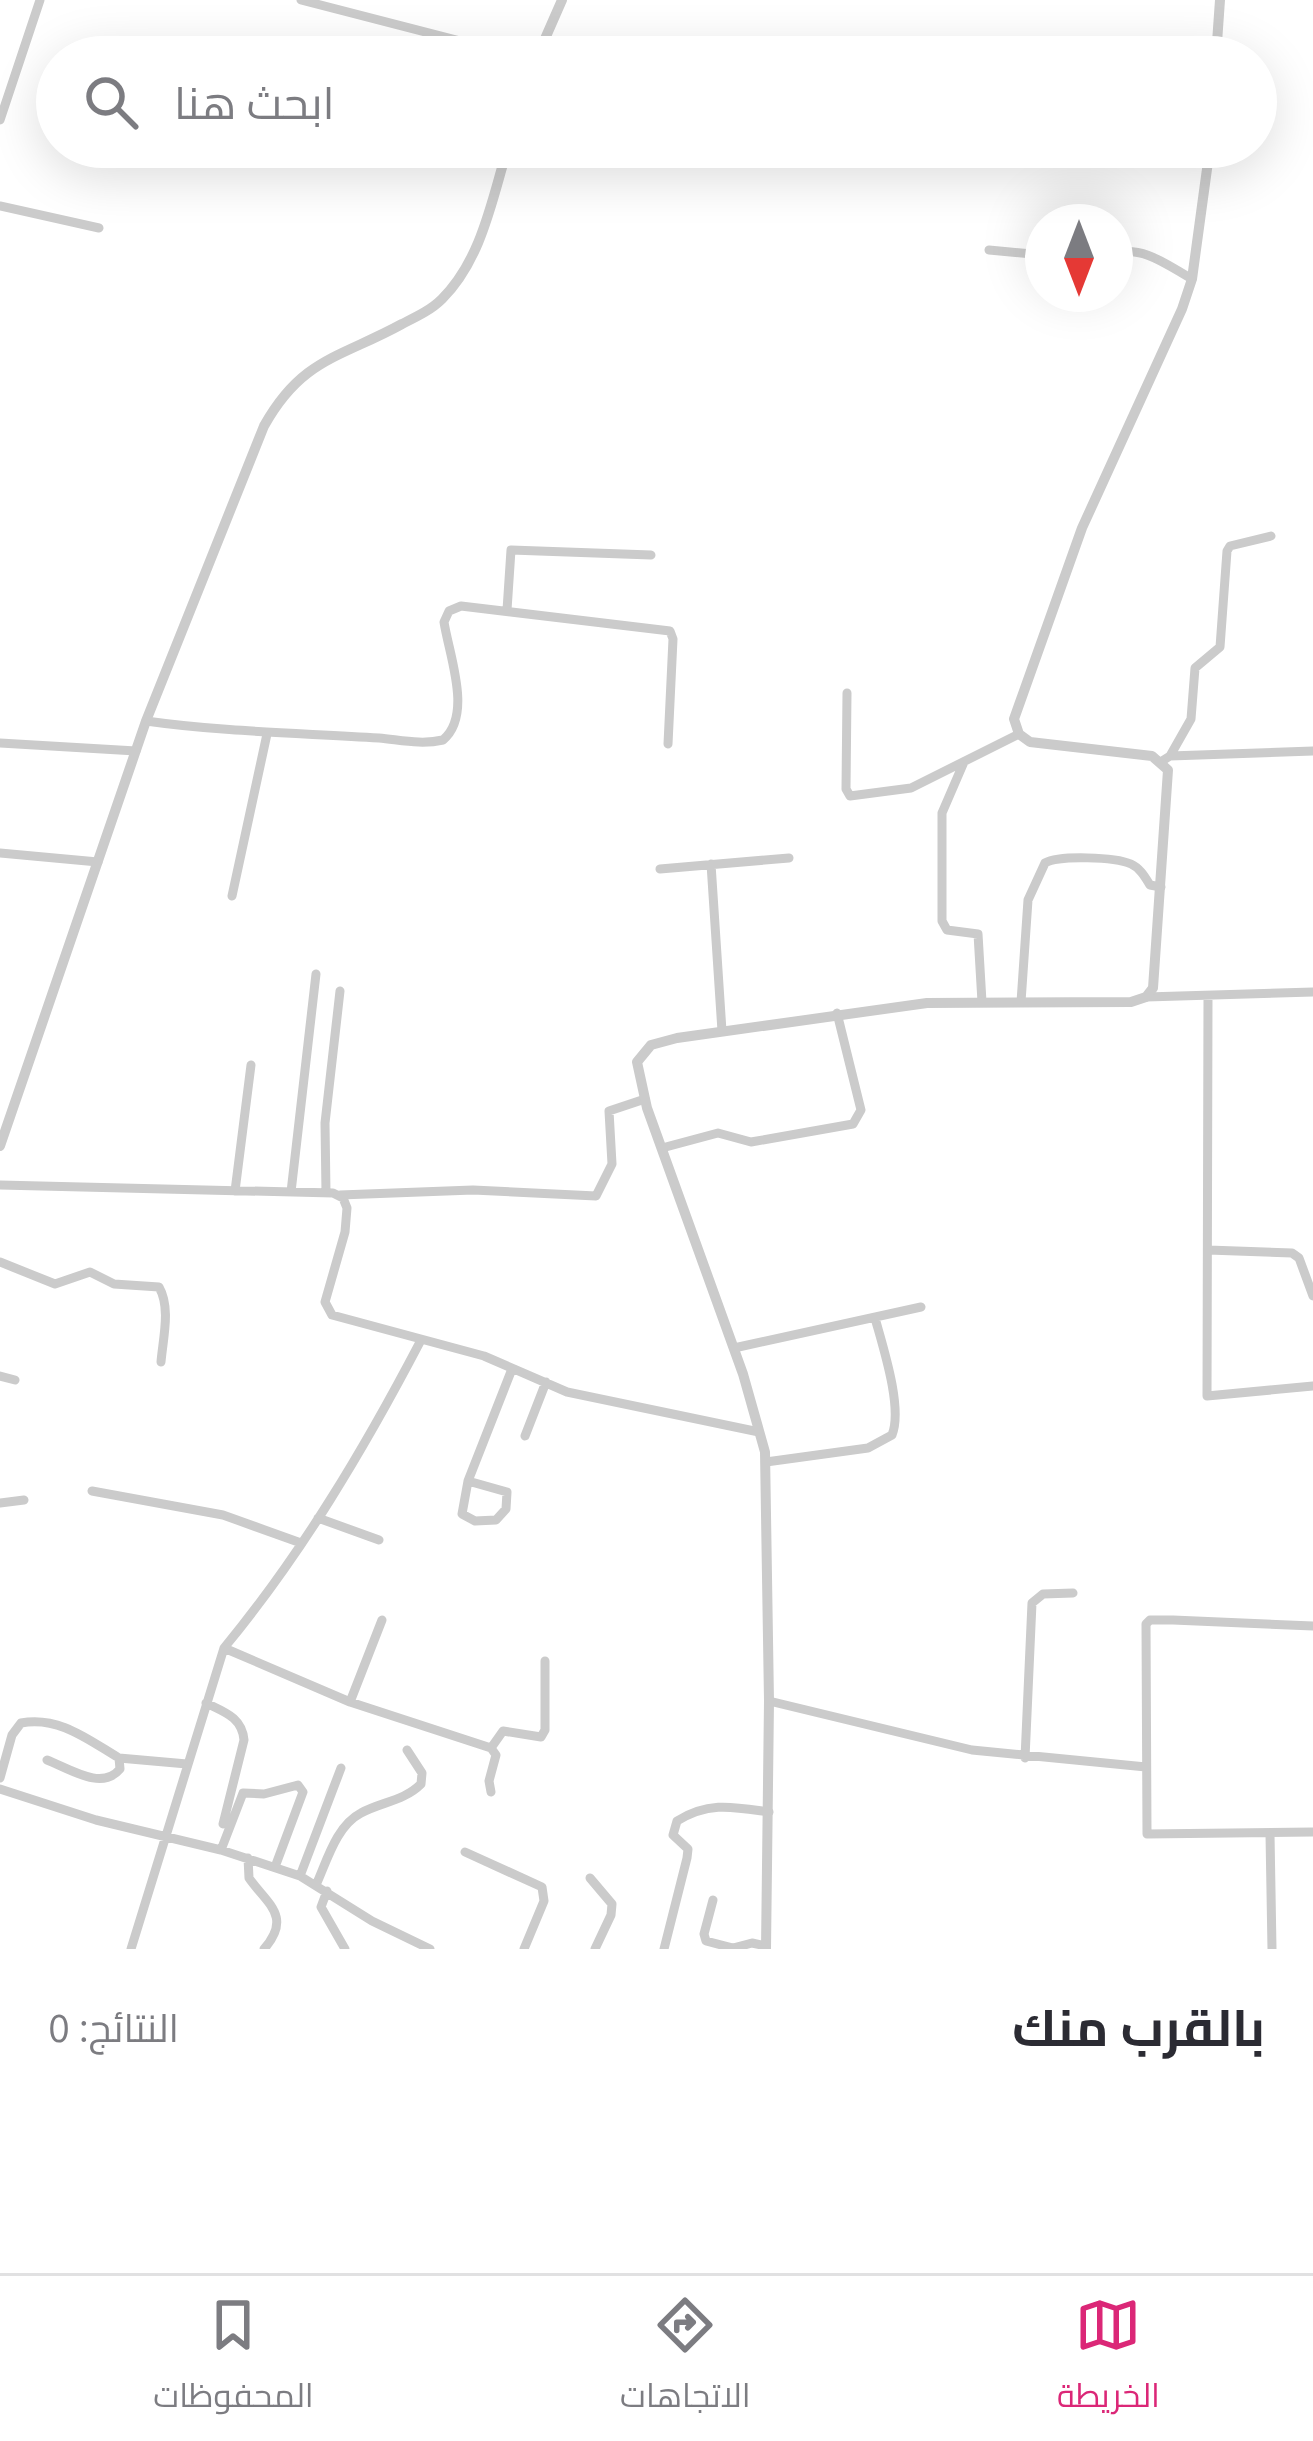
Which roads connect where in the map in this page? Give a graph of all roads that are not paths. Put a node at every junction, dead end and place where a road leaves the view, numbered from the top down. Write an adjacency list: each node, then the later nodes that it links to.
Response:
1 (40, 0): 8 (street)
2 (301, 0): 5 (street)
3 (562, 0): 6 (street)
4 (1220, 0): 7 (street)
5 (448, 36)
6 (546, 36)
7 (1217, 36)
8 (0, 120)
9 (501, 168): 21 (street)
10 (1207, 168): 16 (street)
11 (0, 206): 12 (street)
12 (99, 228)
13 (989, 250): 15 (street)
14 (1133, 250): 16 (street)
15 (1025, 253)
16 (1192, 279): 23 (street)
17 (1271, 536): 28 (street)
18 (650, 555): 19 (street)
19 (507, 610): 22 (street); 25 (street)
20 (848, 693): 29 (street)
21 (146, 721): 22 (street); 27 (street)
22 (267, 734): 36 (street)
23 (1019, 734): 28 (street); 29 (street)
24 (0, 743): 27 (street)
25 (668, 744)
26 (1313, 751): 28 (street)
27 (136, 752): 32 (street)
28 (1166, 758): 35 (street)
29 (964, 762): 42 (street)
30 (0, 853): 32 (street)
31 (789, 858): 33 (street)
32 (98, 862): 48 (street)
33 (711, 864): 34 (street); 45 (street)
34 (660, 869)
35 (1161, 887): 41 (street); 43 (street)
36 (232, 896)
37 (316, 974): 52 (street)
38 (340, 991): 53 (street)
39 (1313, 992): 40 (street)
40 (1208, 996): 41 (street); 54 (street)
41 (1146, 997): 43 (street)
42 (982, 1002): 43 (street); 44 (street)
43 (1021, 1002)
44 (838, 1013): 45 (street); 49 (street)
45 (722, 1030): 47 (street)
46 (250, 1065): 51 (street)
47 (645, 1100): 49 (street); 53 (street)
48 (0, 1146)
49 (662, 1148): 60 (street)
50 (0, 1185): 51 (street)
51 (235, 1191): 52 (street)
52 (290, 1192): 53 (street)
53 (333, 1194): 59 (street)
54 (1208, 1250): 56 (street); 66 (street)
55 (0, 1262): 61 (street)
56 (1313, 1296)
57 (920, 1307): 58 (street)
58 (875, 1318): 60 (street); 69 (street)
59 (420, 1342): 62 (street); 74 (street)
60 (734, 1348): 67 (street)
61 (161, 1362)
62 (512, 1369): 65 (street); 70 (street)
63 (0, 1376): 64 (street)
64 (15, 1380)
65 (546, 1382): 67 (street); 68 (street)
66 (1313, 1386)
67 (760, 1432): 69 (street)
68 (525, 1436)
69 (766, 1462): 82 (street)
70 (468, 1481): 70 (street)
71 (92, 1491): 76 (street)
72 (24, 1500): 73 (street)
73 (0, 1503)
74 (318, 1519): 75 (street); 76 (street)
75 (379, 1540)
76 (301, 1543): 80 (street)
77 (1073, 1593): 88 (street)
78 (382, 1621): 83 (street)
79 (1313, 1626): 91 (street)
80 (224, 1648): 83 (street); 84 (street)
81 (545, 1661): 85 (street)
82 (769, 1701): 88 (street); 97 (street)
83 (350, 1702): 85 (street)
84 (206, 1703): 90 (street); 99 (street)
85 (491, 1748): 95 (street)
86 (407, 1750): 98 (street)
87 (119, 1758): 89 (street); 90 (street); 93 (street)
88 (1024, 1758): 91 (street)
89 (46, 1760)
90 (187, 1764): 102 (street)
91 (1146, 1767): 101 (street)
92 (341, 1768): 96 (street)
93 (0, 1778)
94 (0, 1789): 102 (street)
95 (491, 1792)
96 (329, 1800): 98 (street); 107 (street)
97 (769, 1812): 112 (street); 118 (street)
98 (352, 1819): 109 (street)
99 (223, 1824)
100 (1313, 1832): 101 (street)
101 (1270, 1834): 119 (street)
102 (164, 1839): 103 (street); 113 (street)
103 (221, 1850): 105 (street); 106 (street)
104 (465, 1852): 116 (street)
105 (248, 1858): 106 (street); 111 (street)
106 (275, 1868): 107 (street)
107 (301, 1876): 109 (street)
108 (590, 1878): 117 (street)
109 (321, 1888): 114 (street); 115 (street)
110 (713, 1900): 112 (street)
111 (271, 1946)
112 (766, 1947)
113 (131, 1949)
114 (345, 1949)
115 (430, 1949)
116 (524, 1949)
117 (595, 1949)
118 (664, 1949)
119 (1272, 1949)

